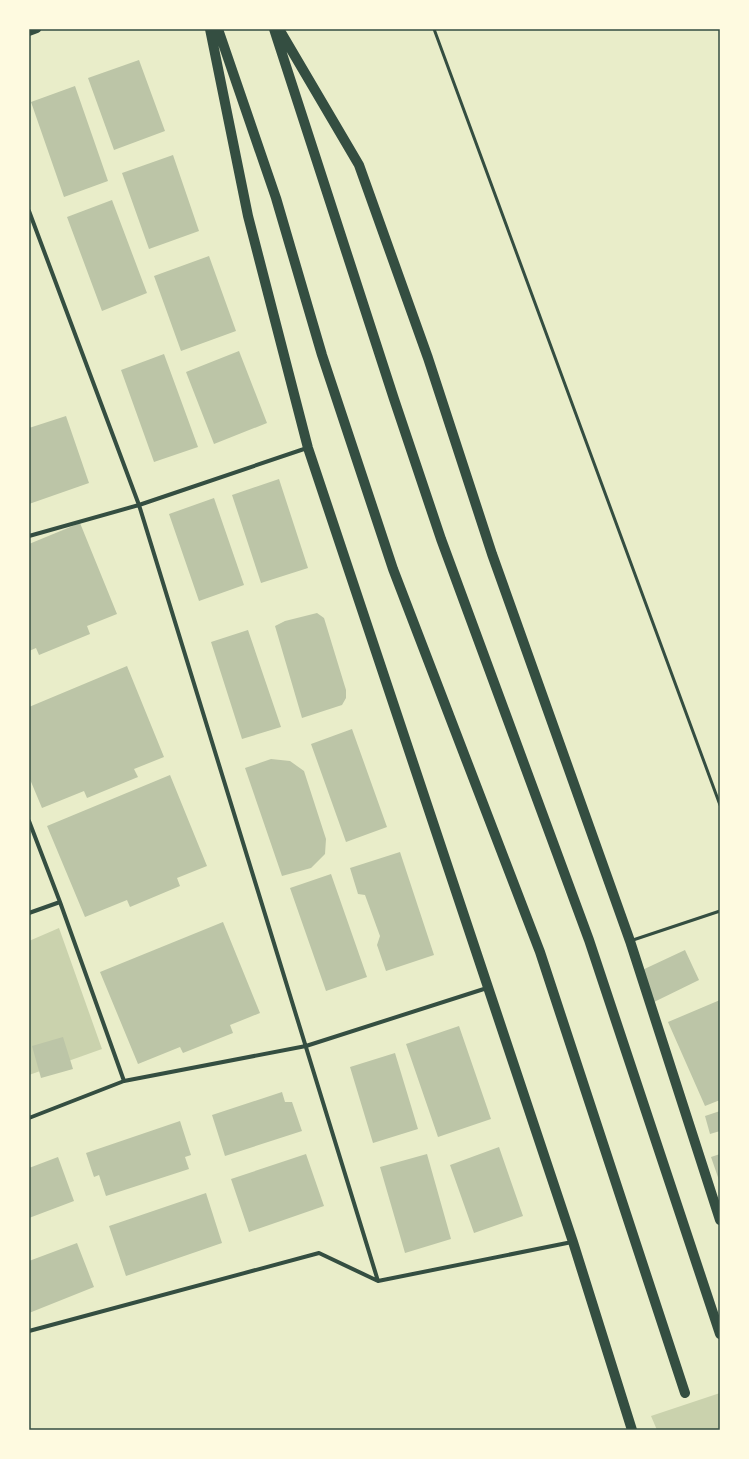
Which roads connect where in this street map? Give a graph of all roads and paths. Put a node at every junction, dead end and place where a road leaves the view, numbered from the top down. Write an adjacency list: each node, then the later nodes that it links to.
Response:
1 (38, 29): 7 (main road)
2 (210, 29): 9 (main road)
3 (218, 29): 27 (main road)
4 (274, 29): 26 (main road)
5 (280, 29): 17 (main road)
6 (434, 29): 12 (lane)
7 (29, 32)
8 (29, 211): 10 (street)
9 (308, 448): 10 (street); 18 (main road)
10 (139, 505): 11 (street); 19 (street)
11 (29, 536)
12 (720, 805)
13 (29, 821): 14 (street)
14 (60, 902): 16 (street); 20 (street)
15 (720, 911): 17 (lane)
16 (29, 913)
17 (630, 941): 22 (main road)
18 (487, 988): 19 (street); 23 (main road)
19 (306, 1046): 20 (street); 24 (street)
20 (124, 1081): 21 (street)
21 (29, 1118)
22 (720, 1220)
23 (573, 1242): 24 (street); 28 (main road)
24 (378, 1281): 25 (street)
25 (29, 1331)
26 (720, 1334)
27 (685, 1393)
28 (632, 1428)

